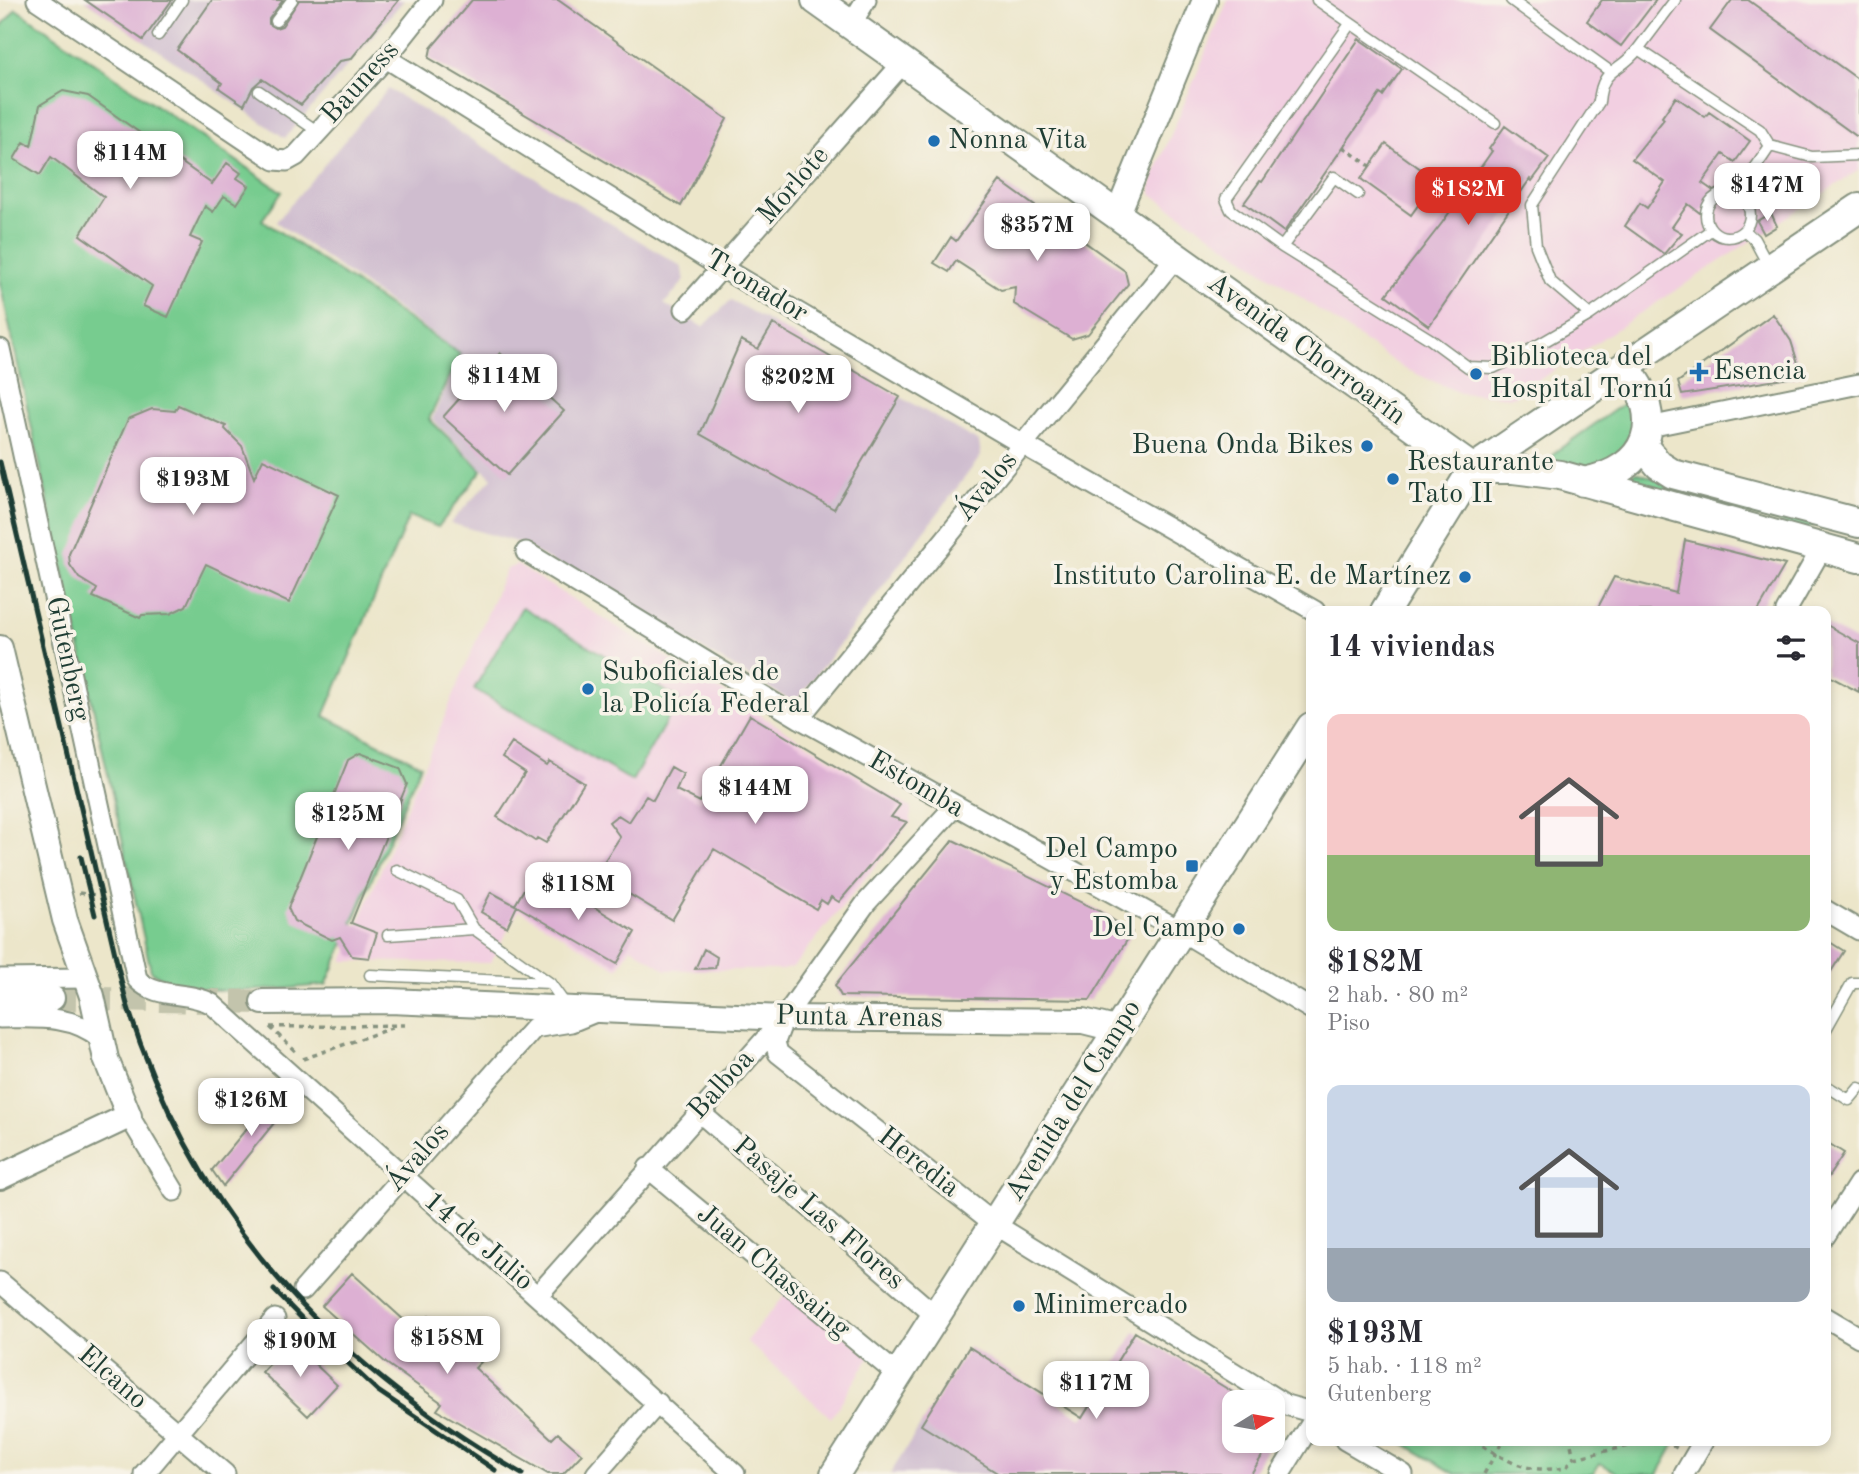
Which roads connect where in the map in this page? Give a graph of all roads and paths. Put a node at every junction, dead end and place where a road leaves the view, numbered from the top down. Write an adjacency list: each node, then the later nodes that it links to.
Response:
1 (37, 0): 21 (street, Bauness)
2 (182, 0): 14 (lane)
3 (292, 0): 11 (lane)
4 (816, 0): 12 (main road, Avenida Chorroarín)
5 (866, 0): 12 (street)
6 (1205, 0): 29 (street)
7 (1317, 0): 13 (lane)
8 (1511, 0): 18 (lane)
9 (1675, 0): 15 (lane)
10 (430, 1): 16 (street, Bauness)
11 (276, 22)
12 (851, 24): 17 (main road, Avenida Chorroarín)
13 (1350, 24): 20 (lane); 32 (lane)
14 (158, 35)
15 (1638, 49): 18 (lane); 22 (lane)
16 (386, 58): 21 (street, Bauness); 34 (street, Tronador)
17 (903, 63): 29 (main road, Avenida Chorroarín); 34 (street, Morlote)
18 (1611, 72): 37 (lane)
19 (259, 91): 21 (lane)
20 (1495, 123)
21 (317, 131)
22 (1770, 146): 24 (lane); 27 (lane)
23 (1343, 147): 25 (path)
24 (1859, 155)
25 (1370, 166)
26 (1358, 194): 32 (lane)
27 (1737, 195): 30 (lane); 31 (lane)
28 (1859, 208): 35 (main road)
29 (1117, 216): 33 (main road, Avenida Chorroarín)
30 (1711, 230): 31 (lane); 37 (lane)
31 (1744, 230): 35 (lane)
32 (1282, 247): 37 (lane)
33 (1176, 257): 42 (street, Ávalos); 43 (main road, Avenida Chorroarín)
34 (722, 268): 36 (street, Morlote); 42 (street, Tronador)
35 (1770, 269): 39 (main road)
36 (685, 309)
37 (1590, 315)
38 (0, 349): 58 (street, Gutenberg)
39 (1625, 367): 41 (main road); 43 (main road)
40 (1859, 384): 41 (street)
41 (1646, 437): 44 (main road); 45 (main road)
42 (1022, 444): 49 (street, Tronador); 53 (street, Ávalos)
43 (1473, 469): 44 (main road); 50 (main road)
44 (1583, 482): 46 (main road)
45 (1846, 520): 46 (main road)
46 (1822, 548): 48 (main road); 51 (street)
47 (526, 552): 53 (street, Estomba)
48 (1859, 558)
49 (1306, 606)
50 (1388, 606)
51 (1789, 606)
52 (0, 648): 57 (street)
53 (799, 718): 55 (street, Estomba)
54 (1306, 735): 62 (main road, Avenida del Campo)
55 (954, 807): 62 (street, Estomba); 77 (street, Balboa)
56 (397, 870): 60 (lane)
57 (56, 890): 58 (path); 65 (street)
58 (118, 898): 74 (street, Gutenberg)
59 (1831, 914): 61 (street)
60 (474, 929): 63 (lane); 67 (lane)
61 (1859, 930)
62 (1181, 931): 72 (street, Estomba); 81 (main road, Avenida del Campo)
63 (388, 935)
64 (370, 975): 67 (lane)
65 (86, 978): 66 (street); 83 (street)
66 (0, 979)
67 (550, 983): 73 (lane)
68 (1859, 983): 78 (lane)
69 (52, 998): 70 (street)
70 (0, 999)
71 (263, 1002): 73 (street, Punta Arenas)
72 (1306, 1006)
73 (566, 1007): 75 (street, Punta Arenas)
74 (220, 1011): 82 (street, 14 de Julio)
75 (598, 1011): 77 (street, Punta Arenas); 80 (street, Punta Arenas)
76 (0, 1017): 83 (street)
77 (784, 1018): 81 (street, Punta Arenas); 86 (street, Balboa); 93 (street, Heredia)
78 (1831, 1020)
79 (270, 1027): 79 (path); 82 (path)
80 (534, 1028): 89 (street, Ávalos)
81 (1119, 1030): 93 (main road, Avenida del Campo)
82 (244, 1032): 89 (street, 14 de Julio)
83 (100, 1038): 87 (street)
84 (1831, 1089): 85 (lane)
85 (1859, 1090)
86 (698, 1111): 88 (street, Balboa); 98 (street, Pasaje Las Flores)
87 (129, 1116): 90 (street); 92 (street)
88 (648, 1168): 97 (street, Balboa); 102 (street, Juan Chassaing)
89 (402, 1175): 96 (street, Ávalos); 97 (street, 14 de Julio)
90 (0, 1177)
91 (1859, 1183): 94 (street)
92 (174, 1191)
93 (996, 1225): 98 (main road, Avenida del Campo); 104 (street, Heredia)
94 (1831, 1227)
95 (0, 1282): 106 (street, Elcano)
96 (303, 1290)
97 (538, 1295): 103 (street, 14 de Julio)
98 (937, 1317): 102 (main road, Avenida del Campo)
99 (275, 1319): 106 (street)
100 (1831, 1321): 101 (street)
101 (1859, 1337)
102 (899, 1376): 119 (main road, Avenida del Campo)
103 (658, 1403): 117 (street); 118 (street, 14 de Julio)
104 (1306, 1411)
105 (1306, 1432): 120 (street)
106 (178, 1434): 115 (street); 116 (street, Elcano)
107 (1355, 1446): 121 (street)
108 (1483, 1446): 113 (path)
109 (1500, 1446): 113 (path)
110 (1571, 1446): 114 (path)
111 (1629, 1446): 114 (path)
112 (1700, 1446): 123 (street)
113 (1496, 1454): 114 (path); 122 (path)
114 (1574, 1458)
115 (145, 1474)
116 (225, 1474)
117 (596, 1474)
118 (735, 1474)
119 (835, 1474)
120 (1280, 1474)
121 (1403, 1474)
122 (1484, 1474)
123 (1684, 1474)

